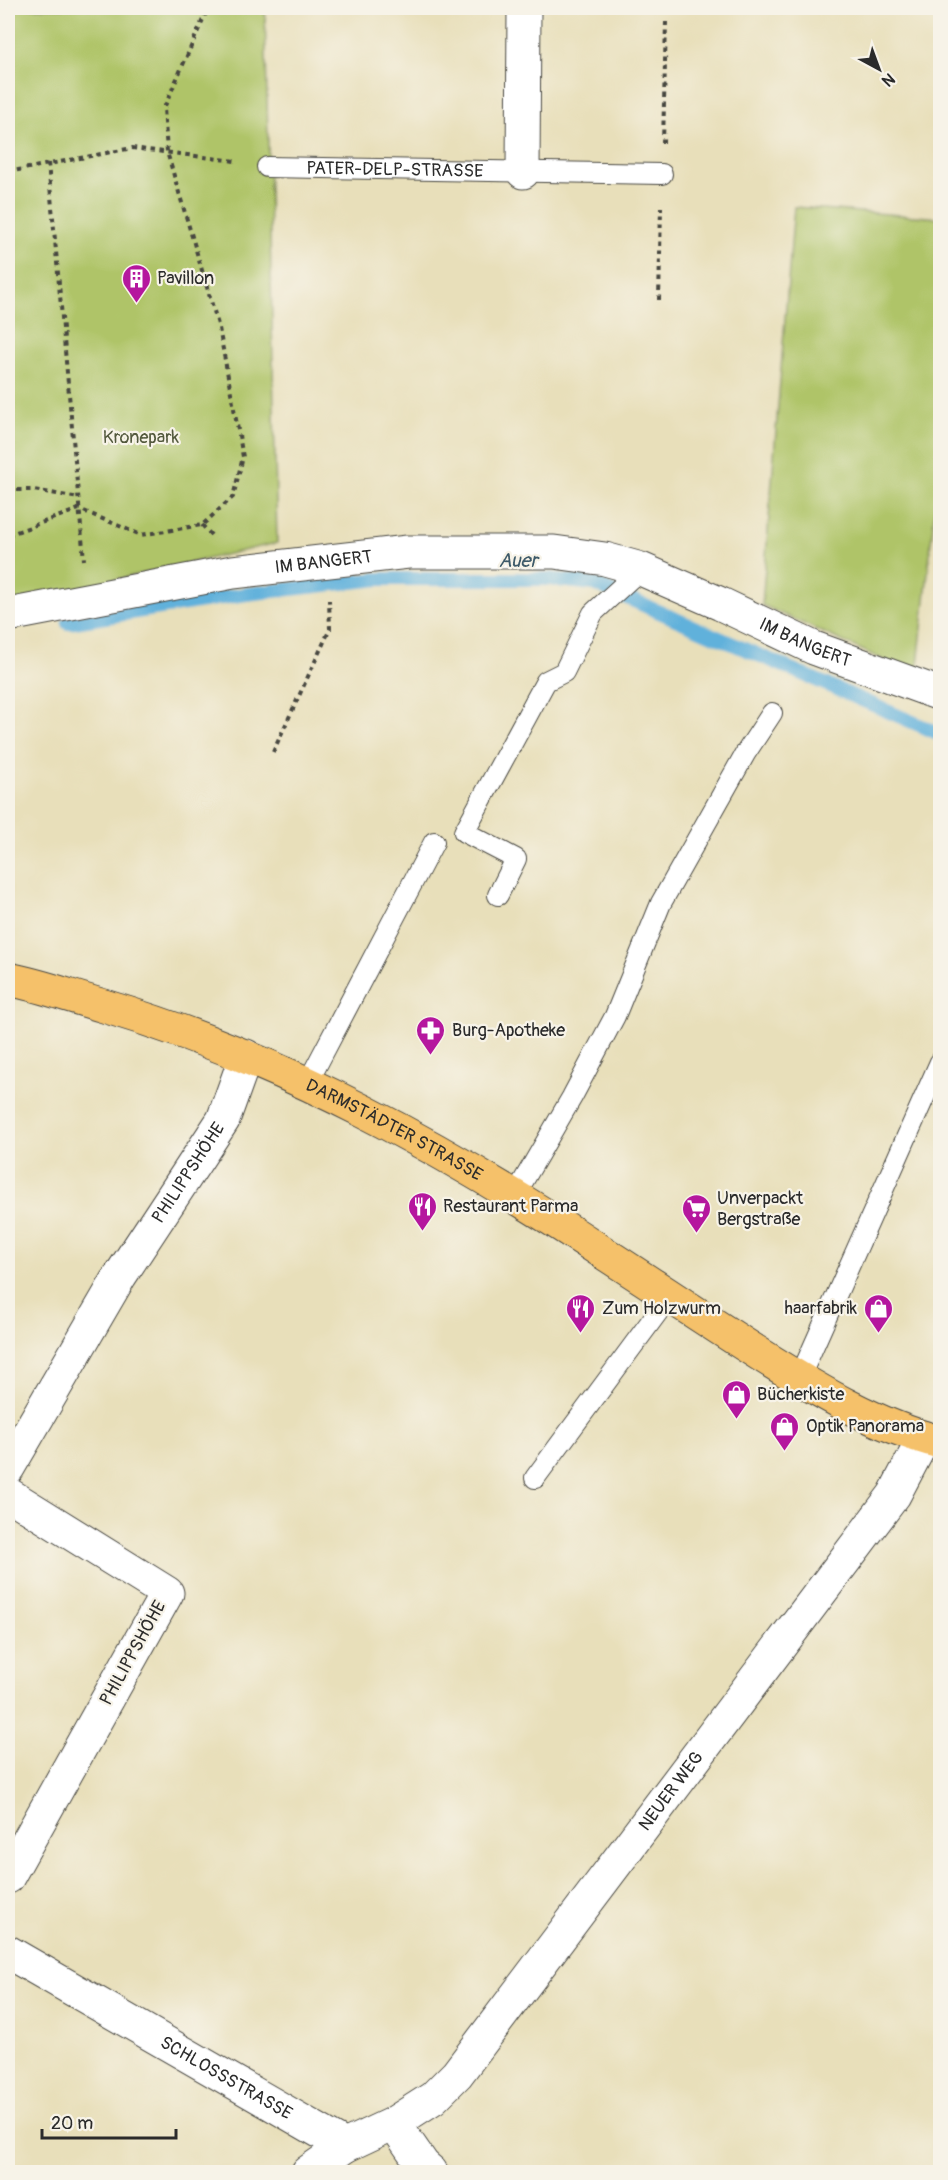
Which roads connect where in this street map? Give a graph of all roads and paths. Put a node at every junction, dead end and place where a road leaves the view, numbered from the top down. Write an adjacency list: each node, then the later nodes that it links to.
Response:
1 (208, 8): 3 (path)
2 (524, 8): 7 (street)
3 (167, 152): 4 (path); 5 (path); 11 (path)
4 (48, 163): 6 (path); 10 (path)
5 (267, 167): 7 (lane, PATER-DELP-STRASSE)
6 (8, 172)
7 (523, 172): 8 (lane, PATER-DELP-STRASSE)
8 (662, 174)
9 (8, 490): 10 (path)
10 (79, 498): 11 (path)
11 (79, 509): 12 (path); 14 (path)
12 (8, 535)
13 (622, 586): 14 (street, IM BANGERT); 17 (street, IM BANGERT); 21 (lane)
14 (90, 598): 16 (street, IM BANGERT)
15 (330, 606): 19 (path)
16 (8, 615)
17 (940, 694)
18 (772, 713): 26 (lane)
19 (273, 752)
20 (434, 843): 25 (lane)
21 (498, 895)
22 (8, 979): 23 (main road, DARMSTÄDTER STRASSE)
23 (246, 1056): 25 (main road, DARMSTÄDTER STRASSE); 30 (street, PHILIPPSHÖHE)
24 (940, 1062): 28 (lane)
25 (308, 1082): 26 (main road, DARMSTÄDTER STRASSE)
26 (514, 1197): 27 (main road, DARMSTÄDTER STRASSE)
27 (669, 1297): 28 (main road, DARMSTÄDTER STRASSE); 31 (lane)
28 (799, 1378): 29 (main road, DARMSTÄDTER STRASSE)
29 (932, 1440): 35 (street, NEUER WEG)
30 (8, 1468)
31 (535, 1478)
32 (8, 1494): 33 (street, PHILIPPSHÖHE)
33 (8, 1877)
34 (8, 1952): 36 (street, SCHLOSSSTRASSE)
35 (394, 2123): 36 (street); 38 (street)
36 (345, 2146): 37 (street)
37 (308, 2172)
38 (431, 2172)

